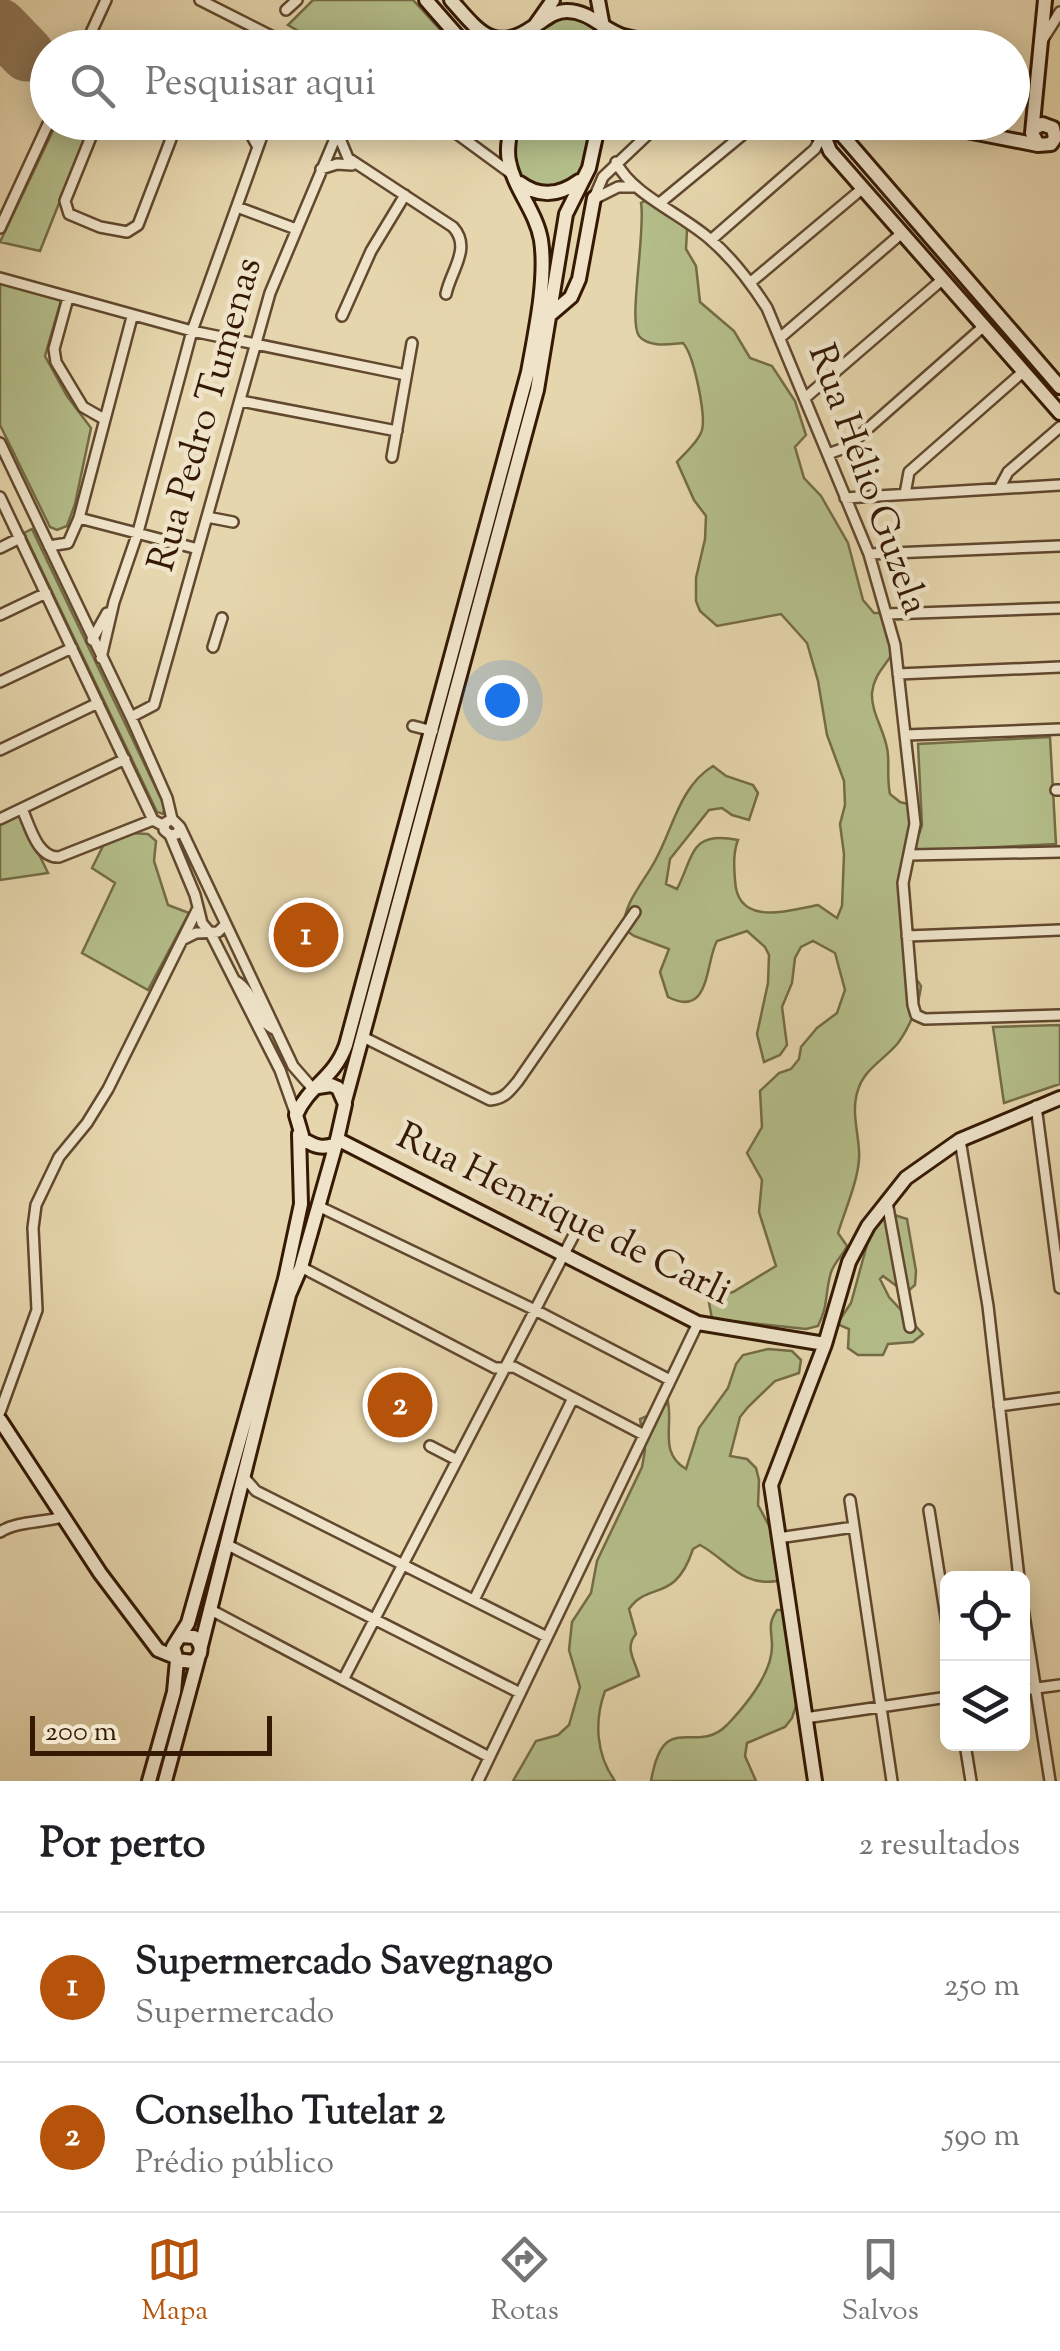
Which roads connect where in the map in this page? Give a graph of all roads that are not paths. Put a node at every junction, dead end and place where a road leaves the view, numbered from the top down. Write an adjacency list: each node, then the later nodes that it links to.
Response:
1 (106, 0): 13 (street)
2 (200, 0): 14 (street)
3 (298, 0): 9 (street)
4 (426, 0): 15 (main road)
5 (452, 0): 16 (main road)
6 (553, 0): 12 (main road)
7 (598, 0): 11 (main road)
8 (1045, 0): 21 (main road)
9 (286, 10)
10 (1060, 12): 21 (street)
11 (602, 25): 12 (main road); 19 (main road); 20 (main road)
12 (534, 27): 17 (main road); 18 (main road)
13 (92, 30)
14 (259, 30)
15 (452, 30)
16 (478, 30)
17 (527, 30)
18 (533, 30)
19 (603, 30)
20 (611, 30)
21 (1040, 46): 22 (main road)
22 (1050, 135)
23 (41, 140): 51 (street)
24 (90, 140): 25 (street)
25 (171, 140)
26 (254, 140): 39 (street)
27 (261, 140): 39 (street)
28 (334, 140): 42 (street, Rua Pedro Tumenas)
29 (343, 140): 41 (street)
30 (467, 140): 38 (street)
31 (508, 140): 44 (main road)
32 (595, 140): 43 (main road)
33 (641, 140): 40 (street)
34 (736, 140): 49 (street)
35 (822, 140): 54 (street)
36 (831, 140): 46 (main road)
37 (844, 140): 70 (main road)
38 (470, 142): 44 (street)
39 (258, 147): 50 (street)
40 (616, 162): 45 (street, Rua Hélio Guzela); 48 (street)
41 (360, 167): 42 (street); 47 (street)
42 (321, 169): 52 (street, Rua Pedro Tumenas)
43 (585, 176): 44 (main road); 62 (main road)
44 (515, 177): 131 (main road)
45 (636, 187): 48 (street); 49 (street, Rua Hélio Guzela)
46 (863, 188): 53 (main road); 57 (street)
47 (405, 195): 58 (street); 61 (street)
48 (594, 198): 62 (main road)
49 (660, 202): 54 (street, Rua Hélio Guzela)
50 (236, 207): 52 (street); 64 (street)
51 (0, 228)
52 (296, 229): 67 (street, Rua Pedro Tumenas)
53 (902, 233): 56 (main road); 65 (street)
54 (712, 240): 57 (street, Rua Hélio Guzela)
55 (0, 278): 59 (street)
56 (943, 280): 63 (main road); 71 (street)
57 (750, 282): 65 (street, Rua Hélio Guzela)
58 (446, 294)
59 (68, 298): 60 (street); 74 (street)
60 (132, 316): 64 (street); 74 (street)
61 (342, 316)
62 (550, 316): 130 (main road)
63 (984, 326): 68 (main road); 78 (street)
64 (192, 331): 67 (street); 88 (street)
65 (780, 337): 71 (street, Rua Hélio Guzela)
66 (412, 344): 69 (street)
67 (256, 346): 69 (street); 72 (street, Rua Pedro Tumenas)
68 (1024, 371): 73 (main road); 82 (street)
69 (406, 375): 76 (street)
70 (1060, 387)
71 (805, 398): 78 (street, Rua Hélio Guzela)
72 (241, 400): 76 (street); 85 (street, Rua Pedro Tumenas)
73 (1060, 413)
74 (104, 420): 86 (street)
75 (1060, 427): 81 (street)
76 (396, 431): 79 (street)
77 (0, 444): 90 (street)
78 (828, 454): 84 (street, Rua Hélio Guzela)
79 (392, 457)
80 (1060, 485): 81 (street)
81 (1000, 487): 82 (street)
82 (904, 494): 84 (street)
83 (0, 497): 89 (street)
84 (846, 498): 94 (street, Rua Hélio Guzela)
85 (206, 517): 87 (street); 93 (street, Rua Pedro Tumenas)
86 (78, 518): 88 (street); 90 (street)
87 (234, 522)
88 (138, 532): 93 (street); 96 (street)
89 (20, 538): 92 (street); 95 (street)
90 (49, 546): 101 (street)
91 (1060, 546): 94 (street)
92 (0, 548)
93 (198, 549): 109 (street, Rua Pedro Tumenas)
94 (868, 554): 99 (street, Rua Hélio Guzela)
95 (46, 593): 98 (street); 103 (street)
96 (114, 602): 101 (street); 104 (street)
97 (1060, 608): 99 (street)
98 (0, 614)
99 (888, 614): 106 (street, Rua Hélio Guzela)
100 (222, 618): 102 (street)
101 (92, 640): 104 (street)
102 (214, 646)
103 (72, 648): 107 (street); 108 (street)
104 (101, 658): 109 (street)
105 (1060, 667): 106 (street)
106 (898, 674): 111 (street, Rua Hélio Guzela)
107 (0, 682)
108 (98, 703): 112 (street); 113 (street)
109 (131, 717): 117 (street)
110 (1060, 728): 111 (street)
111 (906, 736): 119 (street, Rua Hélio Guzela)
112 (0, 750)
113 (125, 759): 114 (street); 116 (street)
114 (22, 809): 115 (street); 116 (street)
115 (0, 819)
116 (153, 820): 117 (street)
117 (171, 827): 120 (street); 122 (street)
118 (1060, 852): 119 (street)
119 (910, 855): 125 (street, Rua Hélio Guzela)
120 (198, 910): 124 (street); 126 (street)
121 (634, 912): 130 (street)
122 (226, 925): 124 (street); 129 (street)
123 (1060, 930): 125 (street)
124 (211, 934): 126 (street); 127 (street)
125 (908, 936): 128 (street, Rua Hélio Guzela)
126 (182, 940): 154 (street)
127 (234, 980): 129 (street); 135 (street)
128 (1060, 1016)
129 (276, 1030): 131 (street)
130 (363, 1037): 133 (main road)
131 (316, 1088): 133 (main road); 135 (main road)
132 (1060, 1098): 134 (main road)
133 (344, 1104): 138 (main road)
134 (1036, 1106): 137 (main road); 144 (street)
135 (296, 1115): 136 (main road)
136 (299, 1132): 138 (main road); 175 (main road)
137 (960, 1140): 139 (main road); 153 (street)
138 (336, 1142): 140 (main road); 142 (main road, Rua Henrique de Carli)
139 (887, 1199): 147 (street); 148 (main road)
140 (318, 1206): 143 (main road); 145 (street)
141 (576, 1230): 142 (street)
142 (564, 1254): 145 (street); 146 (main road, Rua Henrique de Carli)
143 (301, 1267): 149 (street); 159 (main road)
144 (1060, 1288)
145 (534, 1310): 149 (street); 150 (street)
146 (698, 1323): 148 (main road, Rua Henrique de Carli); 150 (street)
147 (910, 1327)
148 (825, 1344): 165 (main road)
149 (505, 1368): 151 (street); 158 (street)
150 (670, 1380): 156 (street)
151 (574, 1398): 156 (street); 170 (street)
152 (1060, 1398): 153 (street)
153 (999, 1406): 168 (street)
154 (0, 1412)
155 (0, 1420): 162 (main road)
156 (644, 1435): 174 (street)
157 (430, 1446): 158 (street)
158 (457, 1460): 167 (street)
159 (243, 1476): 166 (main road); 167 (street)
160 (850, 1500): 163 (street)
161 (929, 1510): 169 (street)
162 (62, 1517): 164 (street); 173 (main road)
163 (854, 1528): 165 (street); 185 (street)
164 (0, 1532)
165 (778, 1538): 186 (main road)
166 (226, 1544): 171 (main road); 172 (street)
167 (403, 1564): 170 (street); 172 (street)
168 (1018, 1571)
169 (940, 1579)
170 (474, 1600): 174 (street)
171 (210, 1610): 176 (main road); 179 (street)
172 (374, 1620): 179 (street); 183 (street)
173 (146, 1632): 175 (main road); 178 (main road)
174 (547, 1637): 183 (street)
175 (178, 1638): 176 (main road); 178 (main road)
176 (199, 1652): 178 (main road); 190 (main road)
177 (1030, 1652): 182 (street)
178 (176, 1658): 189 (main road)
179 (343, 1680): 188 (street)
180 (1060, 1686): 182 (street)
181 (1030, 1689): 182 (street)
182 (1036, 1689): 195 (street)
183 (520, 1694): 188 (street)
184 (940, 1698): 185 (street)
185 (880, 1707): 186 (street); 193 (street)
186 (805, 1718): 192 (main road)
187 (966, 1751): 194 (street)
188 (489, 1757): 191 (street)
189 (149, 1781)
190 (166, 1781)
191 (478, 1781)
192 (815, 1781)
193 (892, 1781)
194 (971, 1781)
195 (1050, 1781)

